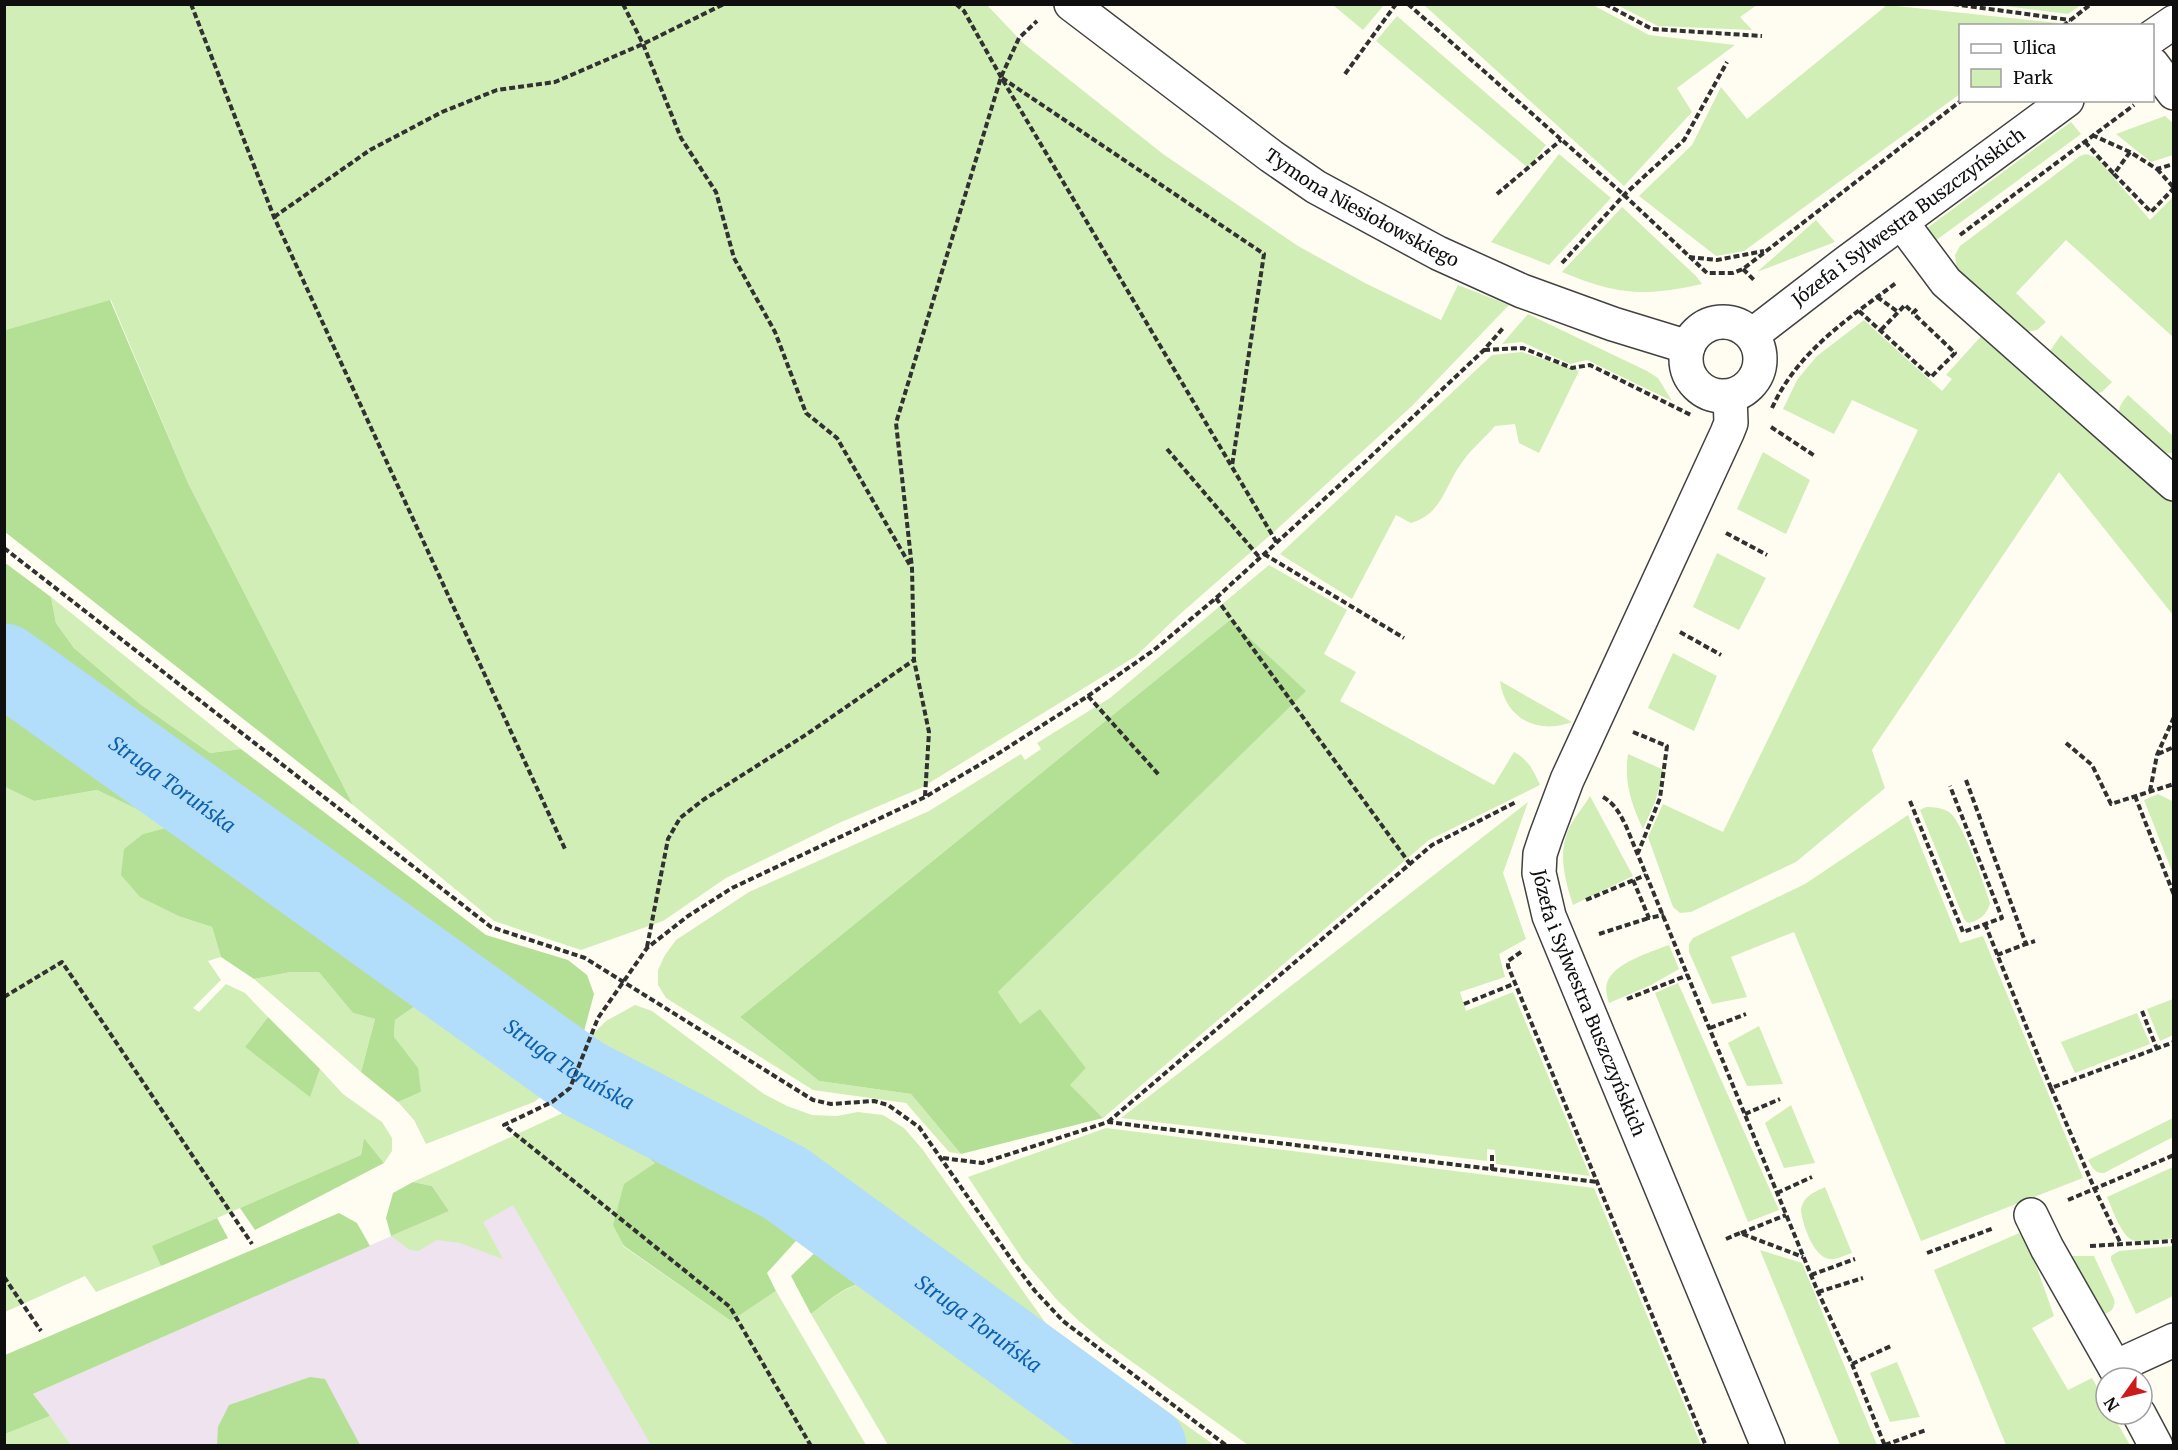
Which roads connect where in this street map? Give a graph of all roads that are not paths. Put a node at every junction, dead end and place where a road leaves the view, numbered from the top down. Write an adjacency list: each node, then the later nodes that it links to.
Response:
1 (1071, 4): 11 (street, Tymona Niesiołowskiego)
2 (2166, 4): 3 (street)
3 (2174, 14)
4 (2174, 22): 5 (street)
5 (2154, 37)
6 (2154, 67): 7 (street)
7 (2174, 93)
8 (2064, 102): 9 (street, Józefa i Sylwestra Buszczyńskich)
9 (1902, 223): 10 (street, Józefa i Sylwestra Buszczyńskich); 13 (street)
10 (1752, 335): 11 (street); 12 (street)
11 (1688, 347): 12 (street)
12 (1730, 396): 19 (street, Józefa i Sylwestra Buszczyńskich)
13 (2174, 484)
14 (2031, 1215): 16 (street)
15 (2174, 1340): 17 (street)
16 (2115, 1366)
17 (2128, 1366)
18 (2145, 1426): 20 (street)
19 (1768, 1446)
20 (2156, 1446)

